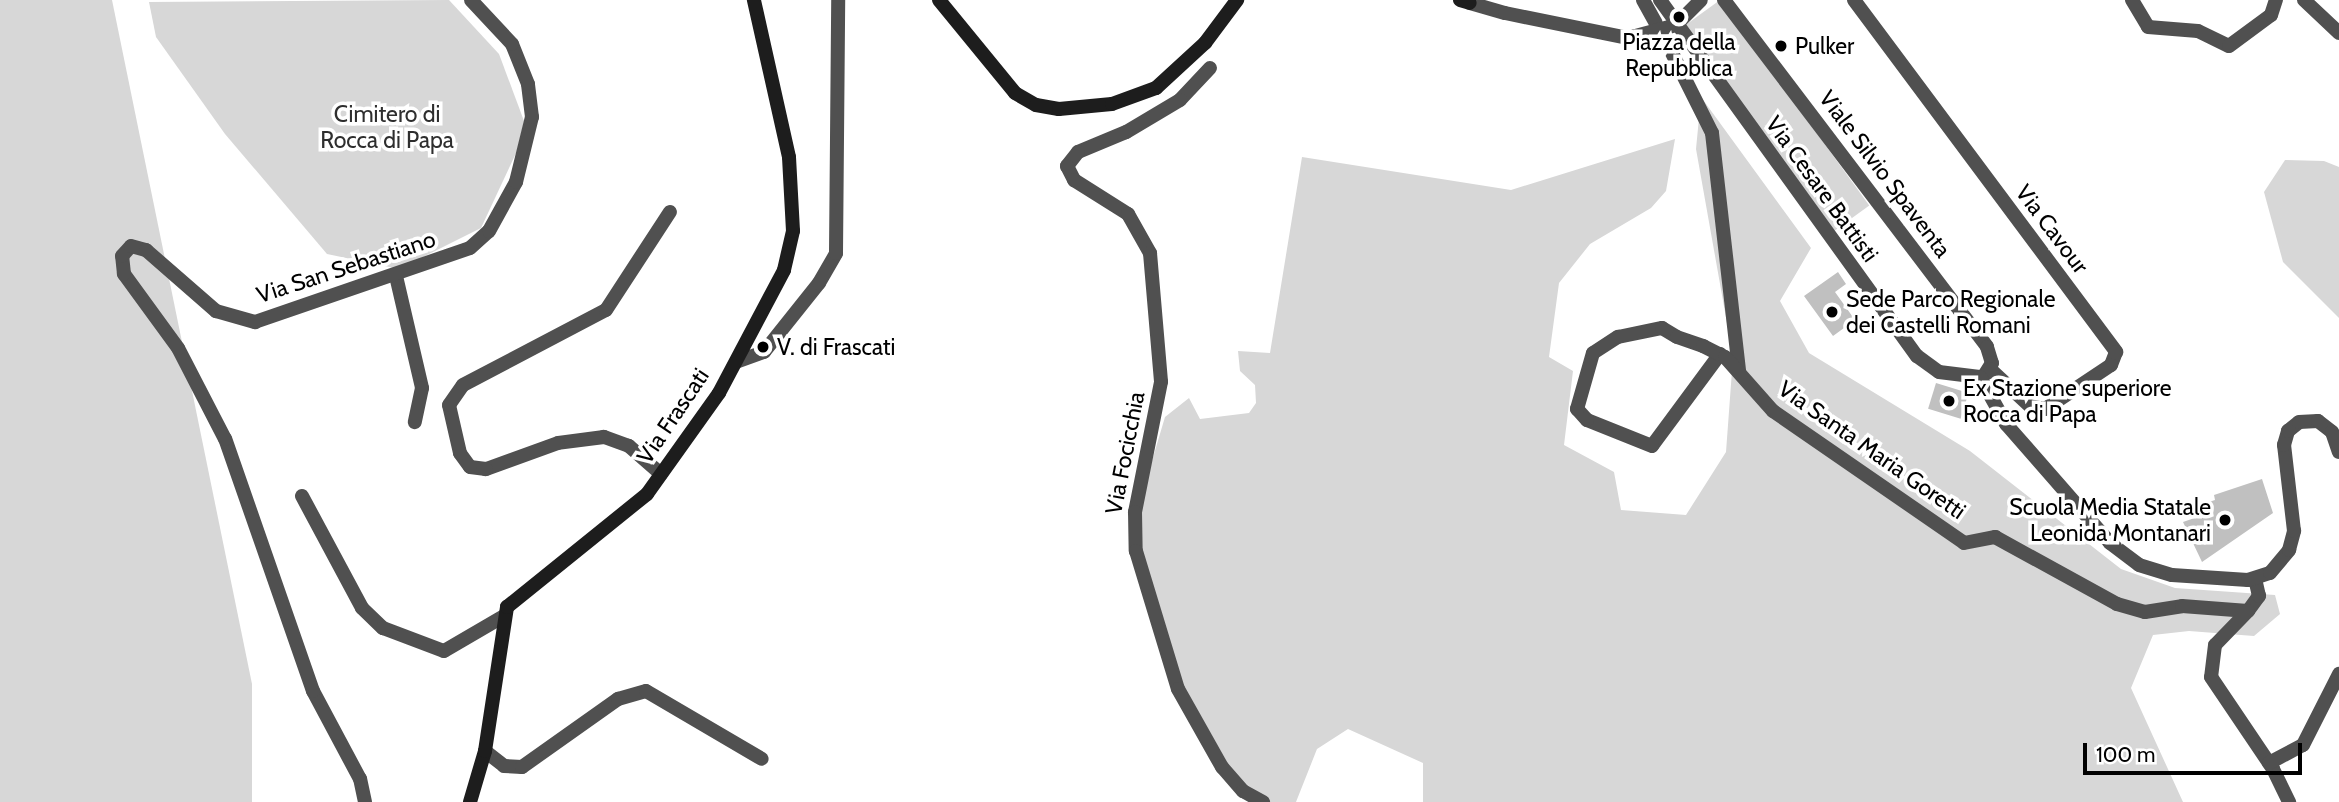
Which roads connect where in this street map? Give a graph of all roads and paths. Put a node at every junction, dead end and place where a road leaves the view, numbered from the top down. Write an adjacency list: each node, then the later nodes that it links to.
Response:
1 (471, 0): 21 (street, Via San Sebastiano)
2 (754, 0): 23 (main road, Via Frascati)
3 (838, 0): 23 (street)
4 (939, 0): 5 (main road)
5 (1237, 0)
6 (1643, 0): 15 (street)
7 (1660, 0): 16 (street)
8 (1700, 0): 16 (street)
9 (1724, 0): 25 (street, Viale Silvio Spaventa)
10 (1854, 0): 25 (street, Via Cavour)
11 (2132, 0): 12 (street)
12 (2276, 0)
13 (2304, 0): 17 (street)
14 (1471, 1): 16 (street, bridge)
15 (1656, 23)
16 (1676, 24): 25 (street, Via Cesare Battisti)
17 (2339, 33)
18 (1669, 47): 24 (street)
19 (1210, 68): 39 (street, Via Focicchia)
20 (670, 212): 28 (street)
21 (396, 276): 26 (street); 37 (street, Via San Sebastiano)
22 (1720, 354): 22 (street, Via Santa Maria Goretti); 24 (street, Via Santa Maria Goretti)
23 (736, 362): 28 (main road, Via Frascati)
24 (1739, 371): 31 (street, Via Santa Maria Goretti)
25 (1985, 373): 30 (street)
26 (415, 422)
27 (2339, 452): 30 (street)
28 (661, 474): 32 (main road, Via Frascati)
29 (302, 496): 32 (street)
30 (2256, 579): 31 (street)
31 (2248, 611): 36 (street)
32 (504, 617): 34 (main road)
33 (2339, 674): 36 (street)
34 (485, 751): 35 (street); 38 (main road)
35 (762, 759)
36 (2269, 763): 40 (street)
37 (365, 802)
38 (470, 802)
39 (1263, 802)
40 (2289, 802)

